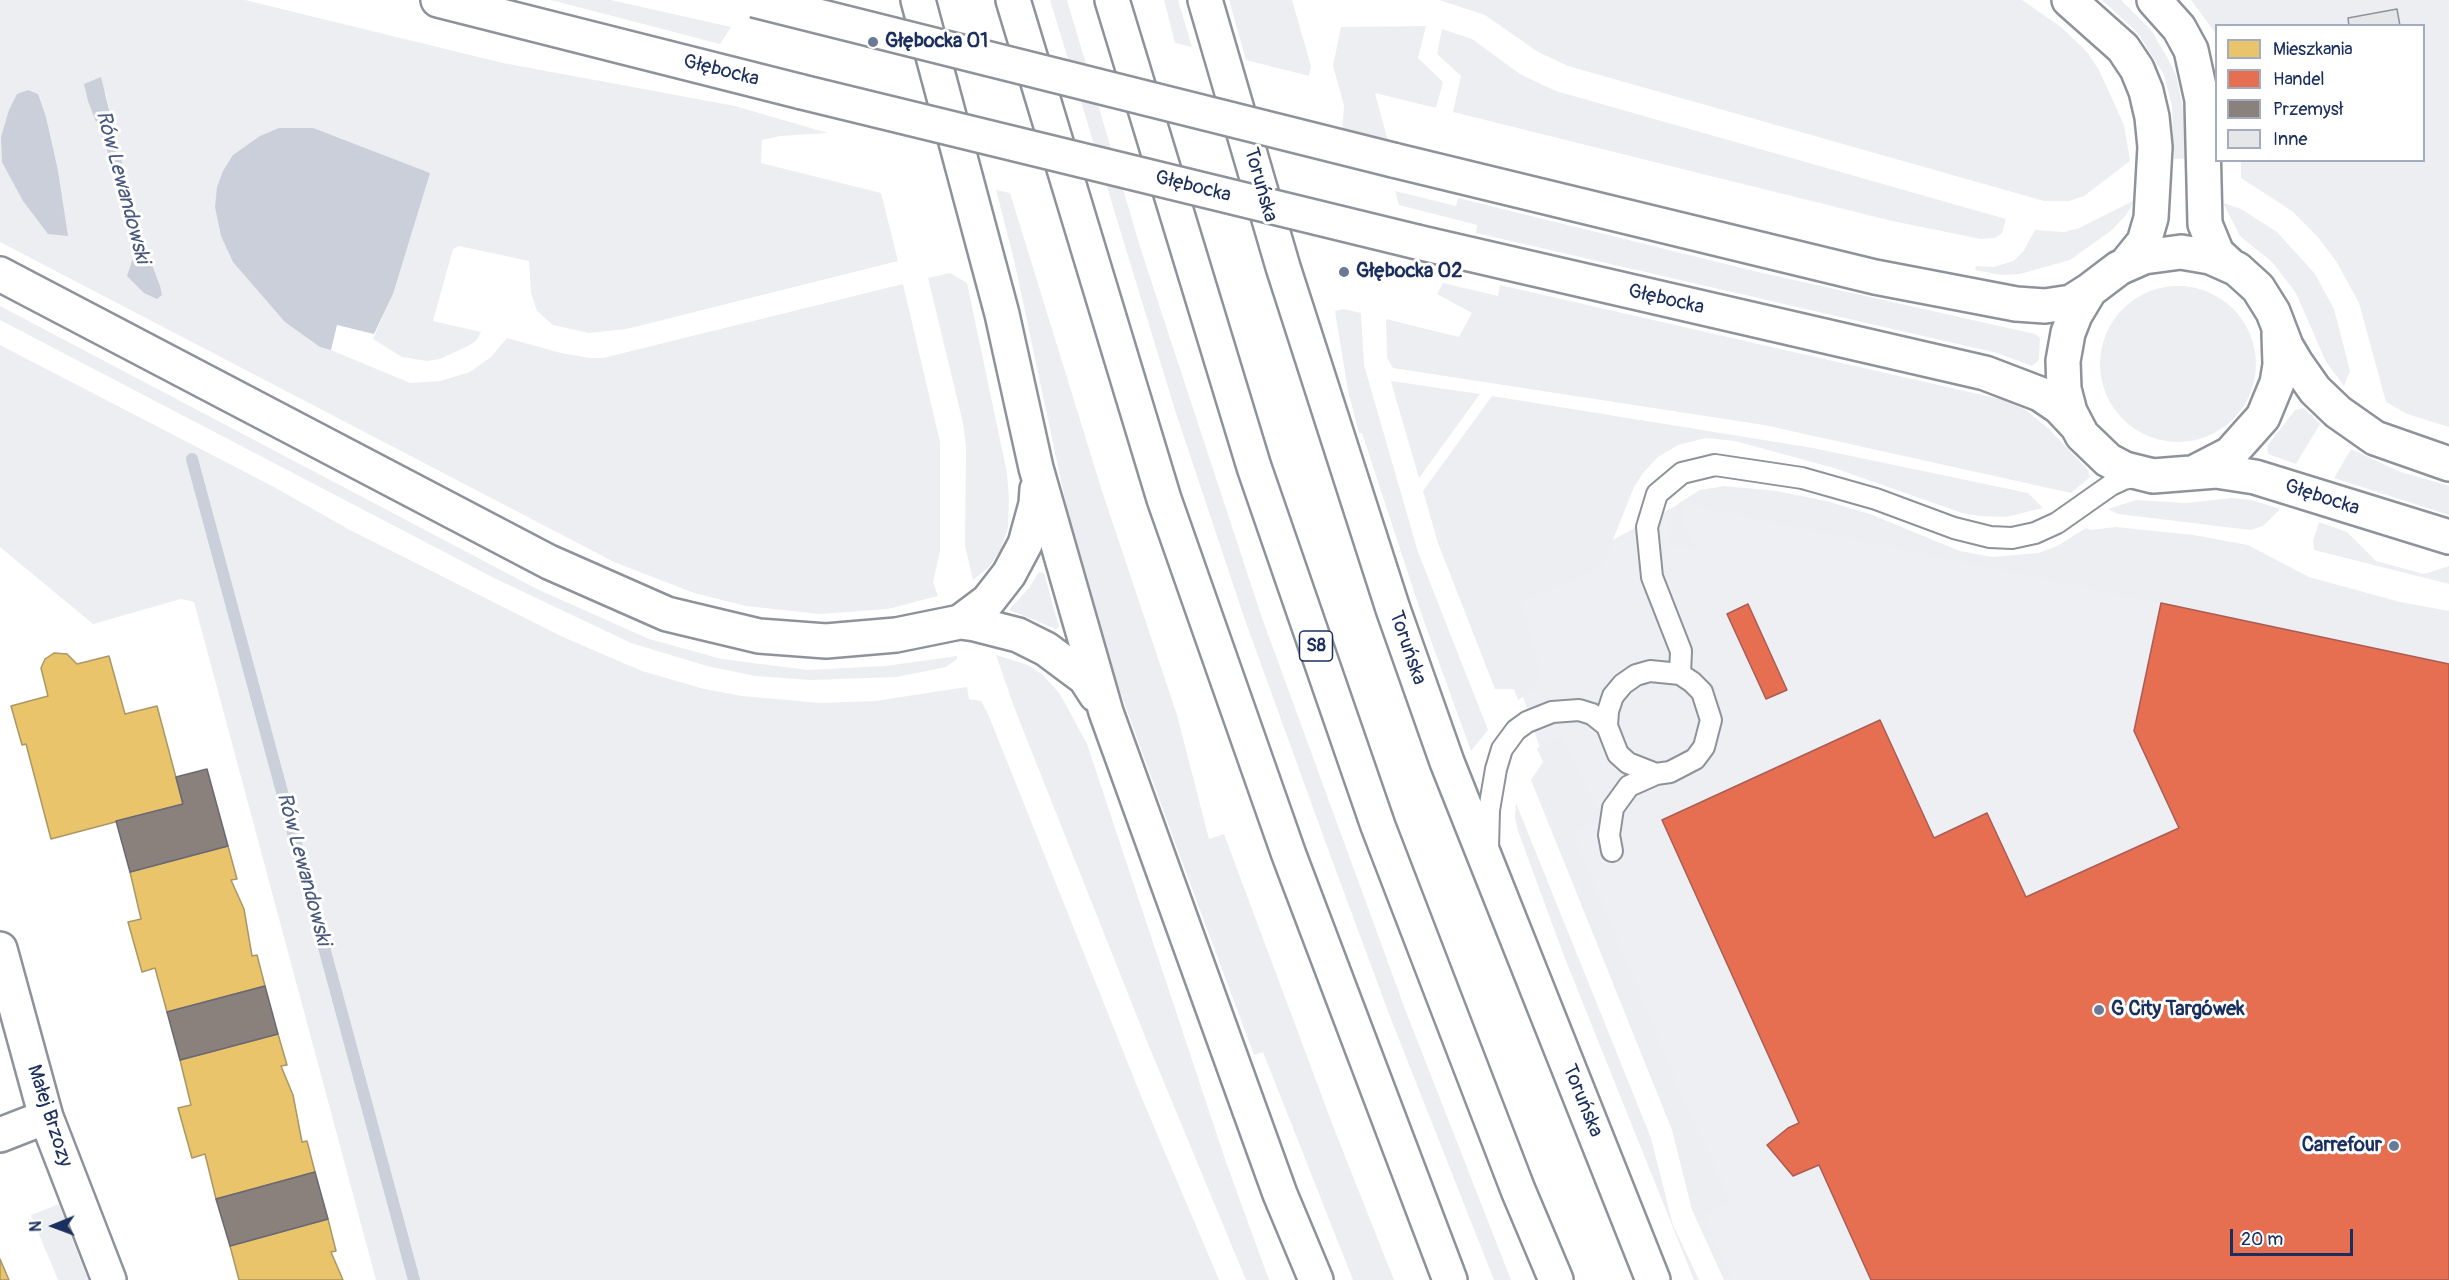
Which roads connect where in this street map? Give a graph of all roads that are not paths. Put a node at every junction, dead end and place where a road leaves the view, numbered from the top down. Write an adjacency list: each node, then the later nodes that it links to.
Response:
1 (438, 0): 14 (main road, Głębocka, bridge)
2 (754, 0): 12 (main road, Głębocka, bridge)
3 (918, 0): 16 (main road)
4 (1013, 0): 32 (main road)
5 (1112, 0): 33 (main road, S8)
6 (1205, 0): 26 (main road, Toruńska)
7 (2069, 0): 9 (main road)
8 (2154, 0): 10 (main road)
9 (2127, 263): 10 (main road, Głębocka); 12 (main road, Głębocka)
10 (2230, 265): 13 (main road, Głębocka)
11 (0, 274): 20 (main road)
12 (2090, 291): 14 (main road, Głębocka)
13 (2278, 328): 15 (main road, Głębocka); 17 (main road, Głębocka)
14 (2078, 426): 18 (main road, Głębocka)
15 (2449, 464)
16 (1036, 468): 20 (main road); 22 (main road)
17 (2193, 472): 18 (main road, Głębocka); 19 (main road, Głębocka)
18 (2153, 476): 21 (lane)
19 (2449, 537)
20 (960, 622): 22 (main road)
21 (1680, 674): 23 (lane); 24 (lane)
22 (1106, 712): 31 (main road)
23 (1607, 726): 24 (lane); 26 (lane)
24 (1656, 774): 25 (lane)
25 (1612, 851)
26 (1489, 868): 34 (main road, Toruńska)
27 (0, 949): 28 (main road, Małej Brzozy)
28 (46, 1117): 29 (main road); 30 (main road, Małej Brzozy)
29 (0, 1135)
30 (109, 1280)
31 (1316, 1280)
32 (1450, 1280)
33 (1556, 1280)
34 (1653, 1280)

